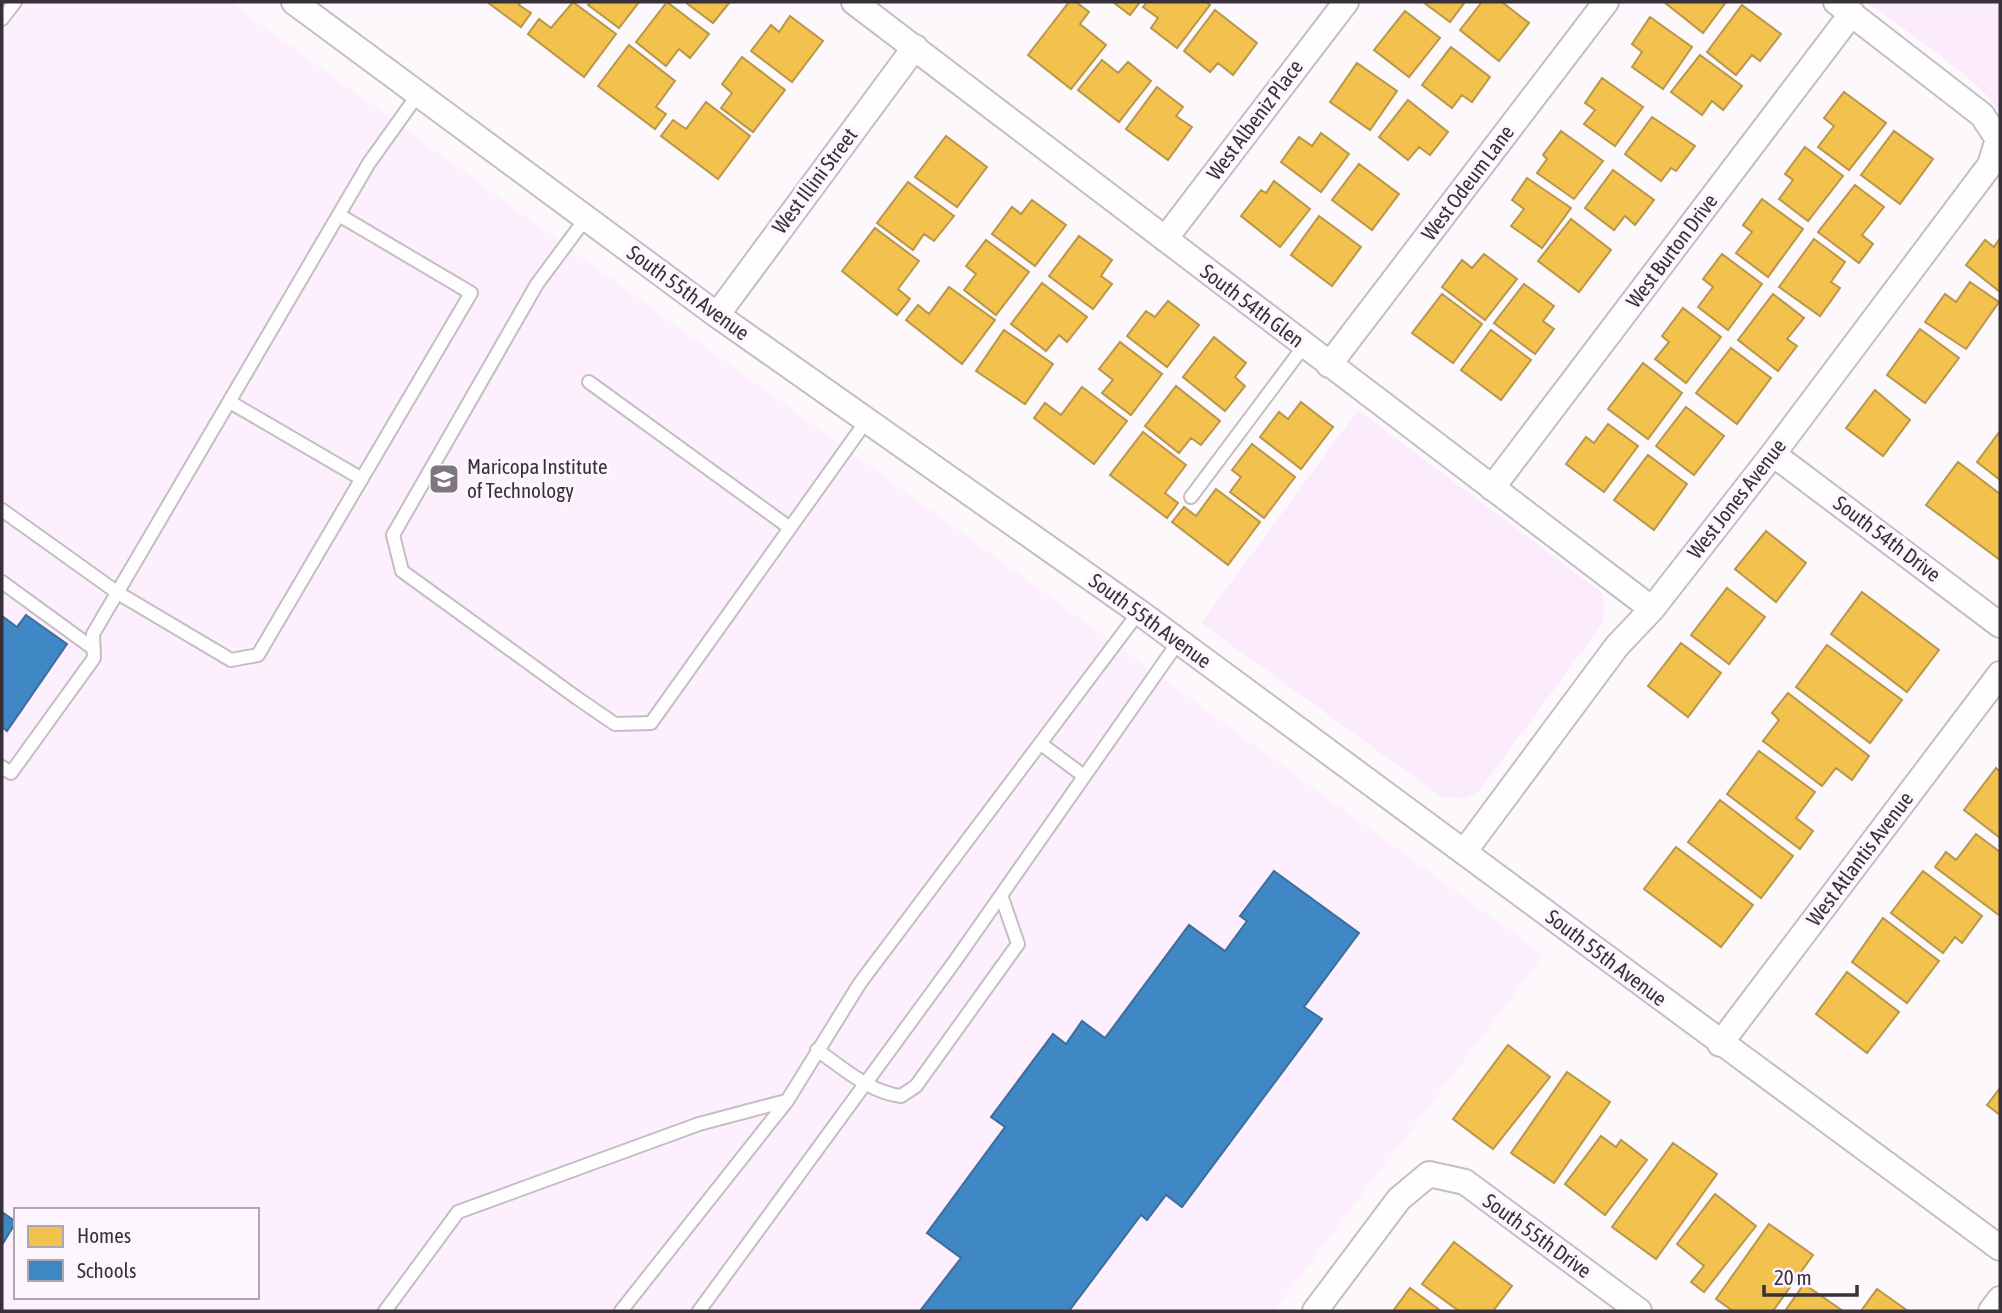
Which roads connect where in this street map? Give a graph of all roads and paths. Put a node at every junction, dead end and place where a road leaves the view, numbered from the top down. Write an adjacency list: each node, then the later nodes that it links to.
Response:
1 (15, 2): 7 (lane)
2 (294, 2): 9 (street, South 55th Avenue)
3 (854, 2): 8 (street, South 54th Glen)
4 (1606, 2): 15 (street, West Odeum Lane)
5 (1333, 6): 12 (street, West Albeniz Place)
6 (1844, 8): 19 (street, West Jones Avenue); 21 (street, West Burton Drive)
7 (2, 19)
8 (915, 47): 12 (street, South 54th Glen); 13 (street, West Illini Street)
9 (419, 93): 10 (lane); 11 (street, South 55th Avenue)
10 (339, 215): 17 (lane); 20 (lane)
11 (586, 218): 13 (street, South 55th Avenue); 24 (lane)
12 (1165, 239): 14 (street, South 54th Glen)
13 (717, 315): 18 (street, South 55th Avenue)
14 (1304, 346): 15 (street, South 54th Glen); 22 (lane)
15 (1329, 365): 21 (street, South 54th Glen)
16 (589, 382): 24 (lane)
17 (230, 402): 20 (lane); 26 (lane)
18 (867, 420): 24 (lane); 28 (street, South 55th Avenue)
19 (1773, 454): 27 (street, West Jones Avenue); 29 (street, South 54th Drive)
20 (362, 479): 26 (lane)
21 (1492, 488): 27 (street, South 54th Glen)
22 (1191, 497)
23 (2, 510): 26 (lane)
24 (790, 528)
25 (2, 582): 31 (lane)
26 (118, 593): 31 (lane)
27 (1652, 609): 36 (street, West Jones Avenue)
28 (1139, 612): 30 (street, South 55th Avenue); 33 (lane)
29 (2000, 625)
30 (1179, 641): 35 (lane); 36 (street, South 55th Avenue)
31 (94, 649): 34 (lane)
32 (2000, 674): 38 (street, West Atlantis Avenue)
33 (1041, 744): 35 (lane); 39 (lane)
34 (2, 766)
35 (1084, 776): 37 (lane)
36 (1464, 852): 38 (street, South 55th Avenue)
37 (1001, 895): 40 (lane); 40 (lane)
38 (1720, 1044): 42 (street, South 55th Avenue)
39 (817, 1050): 40 (lane); 41 (lane)
40 (864, 1083): 46 (lane)
41 (787, 1101): 44 (lane); 45 (lane)
42 (2000, 1248)
43 (2000, 1299): 49 (street)
44 (385, 1311)
45 (621, 1311)
46 (699, 1311)
47 (1315, 1311): 48 (street, South 55th Drive)
48 (1639, 1311)
49 (1991, 1311)

